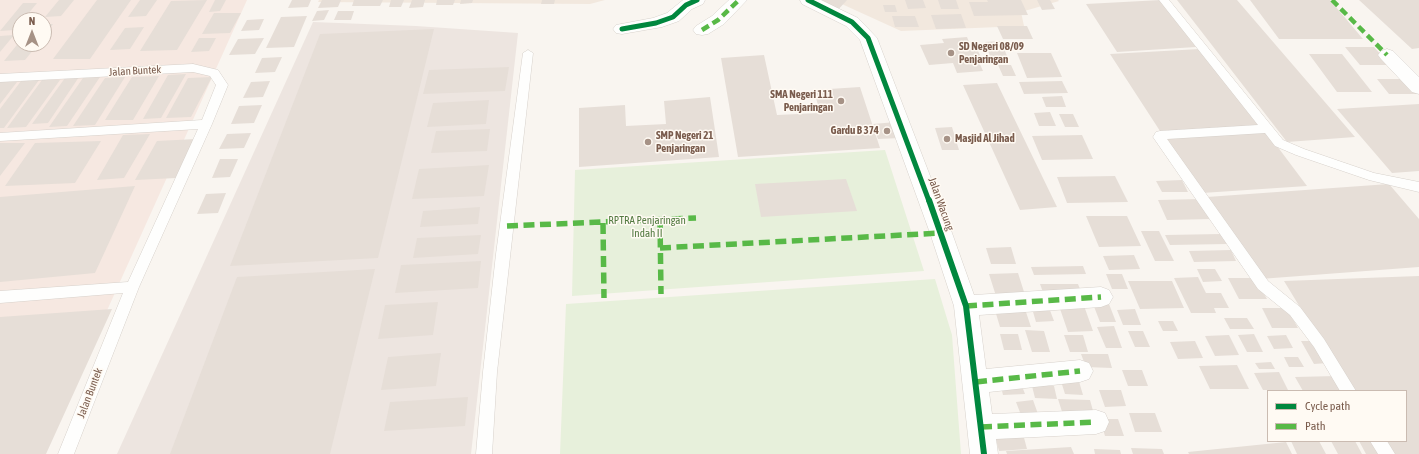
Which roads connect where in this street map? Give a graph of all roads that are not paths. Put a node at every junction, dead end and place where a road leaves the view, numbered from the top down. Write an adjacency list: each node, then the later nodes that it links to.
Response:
1 (697, 0): 5 (street)
2 (739, 0): 6 (street)
3 (808, 0): 18 (street, Jalan Wacung)
4 (1164, 0): 12 (lane)
5 (622, 29)
6 (702, 30)
7 (528, 53): 26 (lane)
8 (1387, 55): 10 (street)
9 (0, 78): 11 (lane, Jalan Buntek)
10 (1419, 88)
11 (206, 124): 13 (lane); 15 (lane, Jalan Buntek)
12 (1267, 129): 14 (lane); 21 (lane)
13 (0, 137)
14 (1419, 187)
15 (132, 287): 16 (lane); 25 (lane, Jalan Buntek)
16 (0, 297)
17 (1102, 297): 18 (street)
18 (966, 306): 20 (street, Jalan Wacung)
19 (1080, 371): 20 (street)
20 (976, 382): 23 (street, Jalan Wacung)
21 (1347, 390)
22 (1096, 422): 23 (street)
23 (981, 426): 27 (street, Jalan Wacung)
24 (1379, 442): 28 (lane)
25 (66, 454)
26 (484, 454)
27 (984, 454)
28 (1386, 454)

